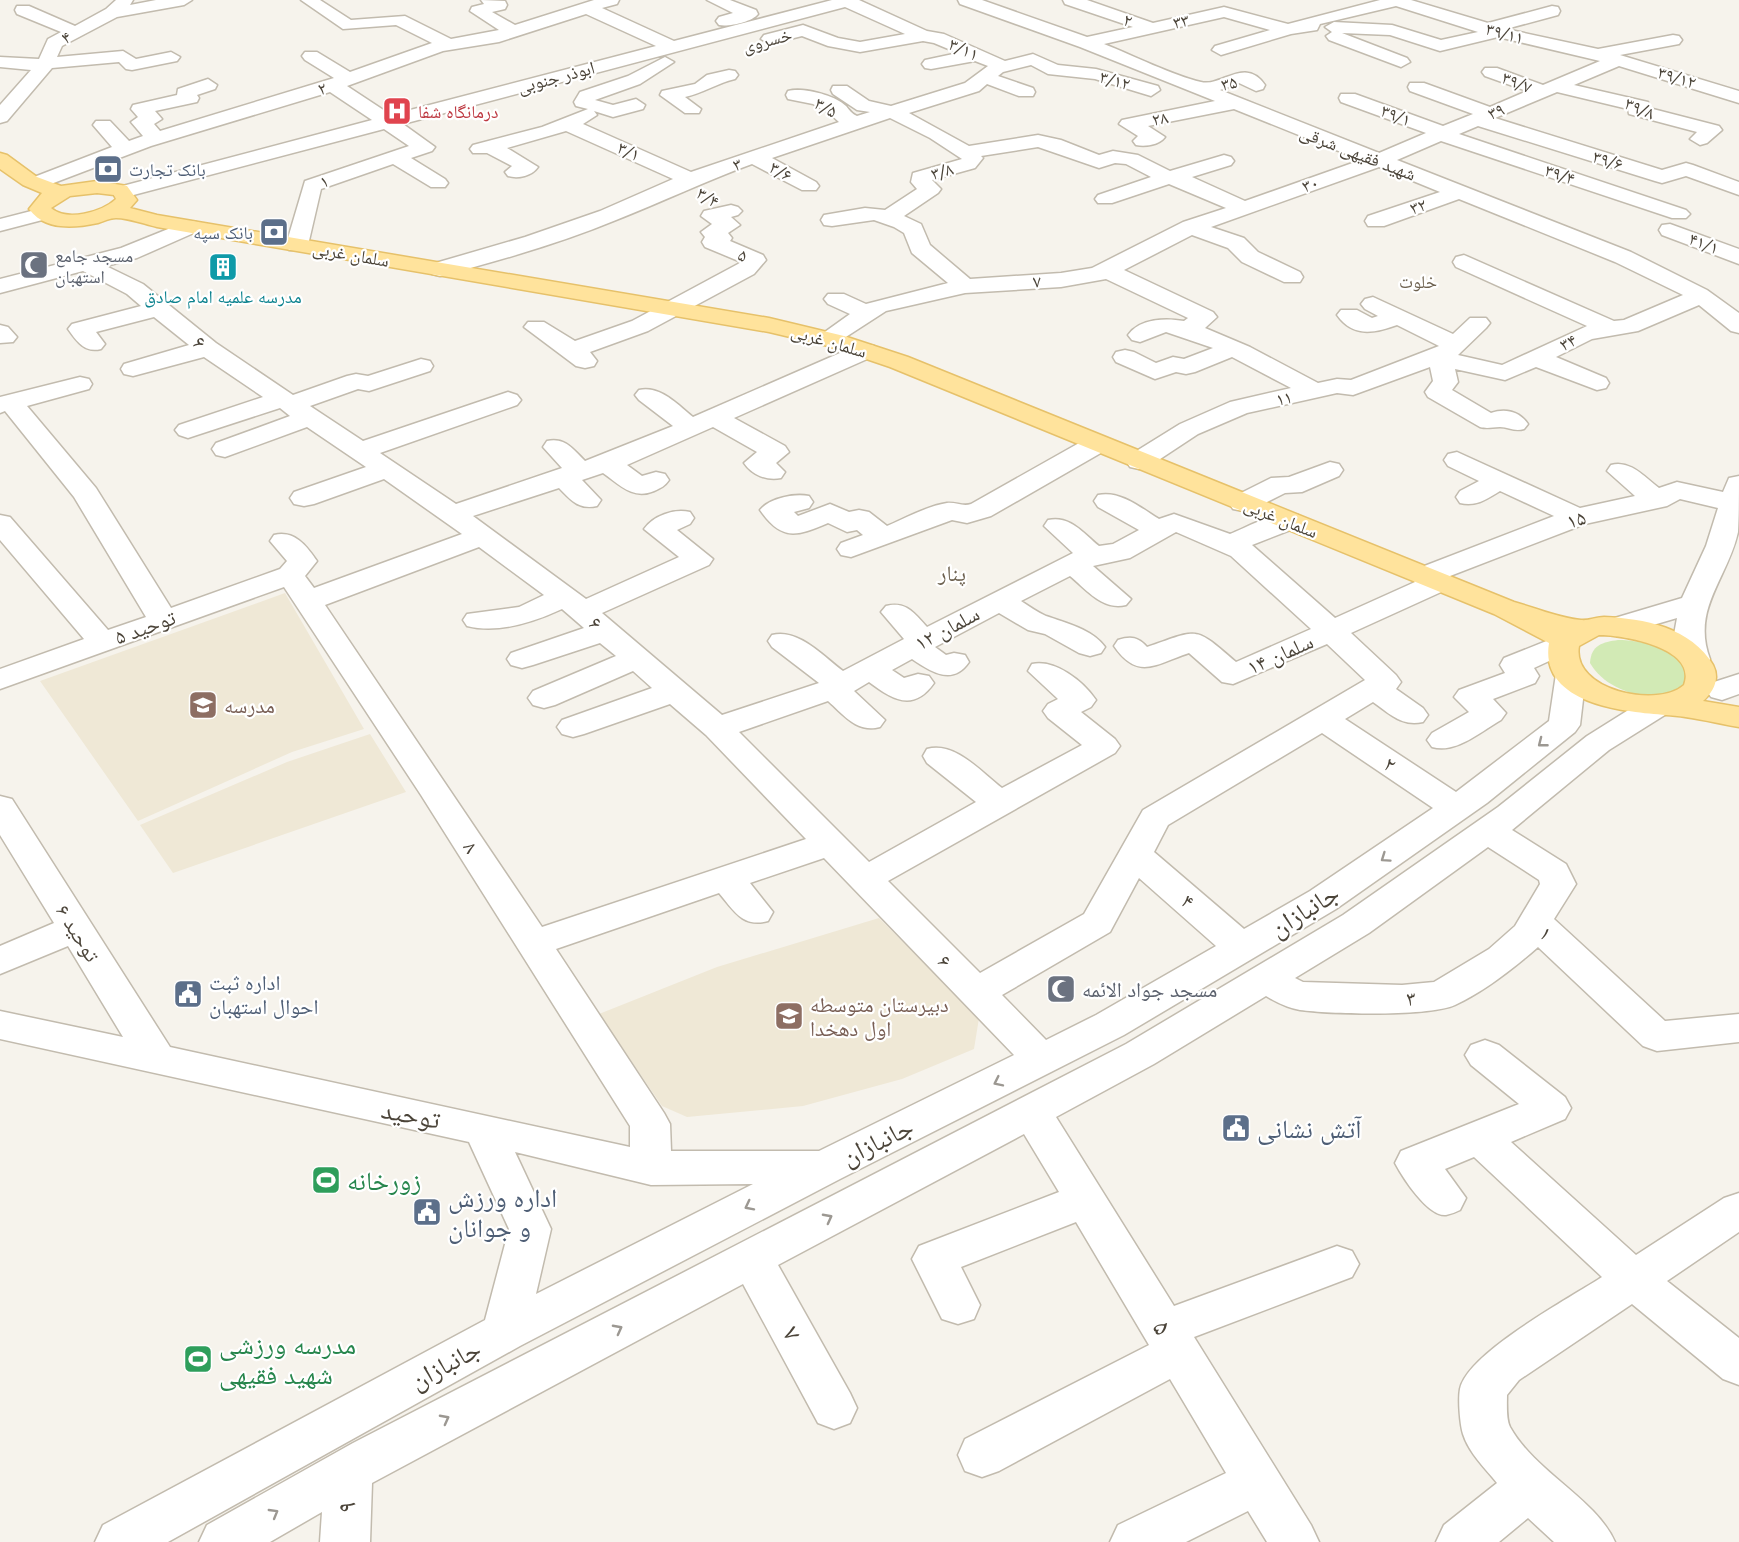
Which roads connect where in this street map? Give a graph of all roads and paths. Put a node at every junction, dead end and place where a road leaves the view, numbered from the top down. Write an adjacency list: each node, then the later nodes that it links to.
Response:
1 (309, 0): 32 (street)
2 (489, 0): 26 (street)
3 (550, 0): 16 (street)
4 (610, 0): 16 (street, ۲)
5 (966, 0): 20 (street, شهید فقیهی شرقی)
6 (726, 1): 37 (street)
7 (849, 1): 29 (street); 37 (street, ابوذر جنوبی)
8 (1338, 1): 14 (street)
9 (1400, 1): 14 (street, ۳۳); 19 (street, ۳۹/۱۱)
10 (1059, 3): 20 (street); 21 (street, ۲)
11 (1468, 3): 19 (street)
12 (118, 7): 13 (street, ۴); 27 (street, ۴)
13 (180, 7)
14 (1362, 9): 22 (street, ۳۳)
15 (23, 10): 27 (street)
16 (580, 10): 26 (street, ۲); 37 (street)
17 (1158, 11): 21 (street)
18 (1552, 11): 25 (street, ۳۳)
19 (1437, 13): 25 (street, ۳۹/۱۱)
20 (1016, 18): 31 (street, شهید فقیهی شرقی)
21 (1130, 20): 23 (street, ۲)
22 (1311, 26): 24 (street, ۳۳); 25 (street, ۳۳); 39 (street)
23 (1151, 28): 24 (street, ۳۳); 31 (street, ۳۳)
24 (1288, 29): 38 (street)
25 (1493, 30): 35 (street, ۳۹/۱۱)
26 (512, 31): 32 (street, ۲)
27 (75, 32): 53 (street, ۴)
28 (1597, 34): 35 (street)
29 (923, 36): 33 (street, خسروی); 34 (street, ۳/۱۱)
30 (1673, 40): 41 (street)
31 (1086, 43): 54 (street, شهید فقیهی شرقی)
32 (449, 45): 46 (street, ۲)
33 (857, 46): 37 (street, خسروی); 40 (street); 44 (street)
34 (975, 46): 52 (street); 56 (street, ۳/۱۱)
35 (1570, 47): 41 (street, ۳۹/۱۱)
36 (384, 49): 46 (street)
37 (667, 49): 74 (street, خسروی); 81 (street, ابوذر جنوبی)
38 (1221, 50)
39 (1381, 54): 49 (street); 50 (street)
40 (877, 55)
41 (1595, 55): 47 (street, ۳۹/۱۱)
42 (311, 56): 59 (street)
43 (171, 57): 53 (street)
44 (831, 58)
45 (1033, 59): 56 (street, ۳); 58 (street, ۳/۱۲)
46 (402, 60): 59 (street, ۲)
47 (1614, 61): 64 (street, ۳۹); 67 (street, ۳۹/۱۲)
48 (0, 62): 53 (street)
49 (1354, 62)
50 (1401, 62)
51 (710, 63): 75 (street)
52 (931, 64)
53 (43, 68): 57 (street); 80 (street, ۴)
54 (1156, 71): 58 (street); 66 (street, شهید فقیهی شرقی)
55 (1491, 72): 64 (street, ۳۹/۷)
56 (992, 73): 68 (street, ۳/۱۱); 70 (street, ۳)
57 (0, 79)
58 (1122, 81): 77 (street, ۳/۱۲)
59 (340, 82): 81 (street); 87 (street, ۲)
60 (208, 85): 87 (street)
61 (916, 85): 70 (street)
62 (1256, 85): 66 (street, ۳۵)
63 (1417, 87): 79 (street, ۳۹/۶)
64 (1549, 89): 76 (street, ۳۹/۸); 79 (street, ۳۹)
65 (840, 90): 78 (street)
66 (1200, 90): 72 (street, شهید فقیهی شرقی)
67 (1736, 90)
68 (1026, 92)
69 (795, 95): 83 (street, ۳/۵)
70 (941, 97): 78 (street, ۳)
71 (1348, 98): 86 (street, ۳۹/۱)
72 (1233, 103): 77 (street, ۲۸); 96 (street, شهید فقیهی شرقی)
73 (636, 105): 74 (street)
74 (602, 108): 82 (street)
75 (692, 109)
76 (1739, 110)
77 (1194, 111): 95 (street, ۲۸)
78 (895, 113): 83 (street, ۳); 91 (street, ۳/۸)
79 (1484, 116): 86 (street, ۳۹); 105 (street, ۳۹/۶)
80 (0, 117)
81 (384, 123): 92 (street); 109 (street, ابوذر جنوبی)
82 (567, 124): 88 (street, ۳/۱); 99 (street)
83 (856, 124): 93 (street, ۳)
84 (103, 125): 89 (street)
85 (630, 129): 88 (street)
86 (1442, 133): 90 (street, ۳۹); 116 (street, ۳۹/۴)
87 (156, 138): 89 (street, ۲)
88 (600, 138): 101 (street, ۳/۱)
89 (125, 148): 102 (street, ۲)
90 (1402, 150): 96 (street, ۳۹); 98 (street)
91 (966, 152): 95 (street); 113 (street, ۳/۸)
92 (395, 157): 104 (street); 120 (street, ۱)
93 (753, 158): 101 (street, ۳); 103 (street, ۳/۶)
94 (0, 159): 102 (main road)
95 (1131, 159): 100 (street)
96 (1377, 160): 106 (street, شهید فقیهی شرقی); 110 (street, ۳۰)
97 (1224, 161): 100 (street)
98 (1444, 165)
99 (515, 172)
100 (1168, 178): 108 (street); 110 (street)
101 (687, 181): 111 (street, ۳/۴); 125 (street, ۳)
102 (36, 183): 107 (main road)
103 (809, 186)
104 (400, 188)
105 (1739, 189)
106 (1459, 192): 115 (street, ۳۲); 131 (street, شهید فقیهی شرقی)
107 (61, 193): 109 (main road, سلمان غربی); 112 (main road)
108 (1105, 199)
109 (118, 201): 112 (main road); 118 (main road, سلمان غربی)
110 (1244, 208): 119 (street, ۷)
111 (731, 211): 134 (street, ۵)
112 (43, 214): 117 (street)
113 (890, 216): 114 (street); 129 (street)
114 (832, 220)
115 (1376, 221)
116 (1674, 222): 121 (street, ۴۱/۱)
117 (0, 225)
118 (188, 227): 120 (main road, سلمان غربی); 124 (street)
119 (1191, 227): 126 (street, ۷); 127 (street)
120 (297, 245): 125 (main road, سلمان غربی)
121 (1739, 257)
122 (1042, 262): 128 (street)
123 (1464, 262): 142 (street)
124 (86, 264): 130 (street); 135 (street, ۶)
125 (440, 269): 134 (main road, سلمان غربی)
126 (1106, 270): 128 (street, ۷); 143 (street)
127 (1292, 277)
128 (1061, 280): 129 (street, ۷)
129 (965, 285): 136 (street, ۷)
130 (0, 286)
131 (1700, 296): 139 (street, شهید فقیهی شرقی); 142 (street, ۳۴)
132 (836, 299): 136 (street)
133 (1373, 304): 138 (street, ۳۴)
134 (670, 308): 141 (street); 145 (main road, سلمان غربی)
135 (156, 309): 146 (street); 147 (street, ۶)
136 (868, 313): 145 (street, ۷)
137 (1349, 315): 138 (street)
138 (1398, 316): 150 (street, ۳۴)
139 (1736, 320)
140 (1478, 323): 150 (street)
141 (536, 327)
142 (1611, 329): 152 (street, ۳۴)
143 (1187, 330): 144 (street); 148 (street)
144 (1140, 335)
145 (827, 339): 149 (main road, سلمان غربی)
146 (93, 344)
147 (207, 348): 154 (street); 161 (street, ۶)
148 (1231, 349): 151 (street); 157 (street)
149 (865, 351): 163 (street); 166 (main road, سلمان غربی)
150 (1446, 351): 152 (street, ۳۴); 157 (street, ۱۱); 164 (street)
151 (1125, 357)
152 (1536, 358): 155 (street)
153 (422, 366): 161 (street)
154 (133, 369)
155 (1597, 383)
156 (80, 384): 160 (street)
157 (1315, 392): 171 (street, ۱۱)
158 (648, 395): 162 (street)
159 (508, 400): 169 (street)
160 (6, 404): 208 (street)
161 (295, 407): 165 (street); 168 (street); 169 (street, ۶)
162 (684, 414): 163 (street); 172 (street)
163 (714, 417): 176 (street)
164 (1515, 424)
165 (188, 430)
166 (1096, 444): 171 (main road, سلمان غربی); 196 (street)
167 (556, 447): 177 (street)
168 (225, 449)
169 (360, 451): 173 (street, ۶)
170 (1457, 460): 179 (street)
171 (1139, 461): 187 (main road, سلمان غربی)
172 (607, 462): 177 (street); 178 (street)
173 (387, 469): 182 (street); 188 (street, ۶)
174 (1330, 470): 187 (street)
175 (1620, 471): 184 (street)
176 (772, 472)
177 (571, 473): 183 (street); 188 (street)
178 (656, 480)
179 (1500, 480): 181 (street); 189 (street)
180 (1737, 495): 184 (street, ۱۵); 205 (street)
181 (1470, 497)
182 (304, 498)
183 (587, 500)
184 (1657, 500): 189 (street, ۱۵)
185 (1108, 501): 193 (street)
186 (799, 502): 196 (street)
187 (1243, 503): 191 (main road, سلمان غربی)
188 (453, 514): 194 (street, ۶)
189 (1577, 517): 201 (street, ۱۵)
190 (680, 518): 207 (street)
191 (1288, 521): 198 (street); 201 (main road, سلمان غربی)
192 (1058, 526): 200 (street)
193 (1167, 526): 198 (street); 200 (street, سلمان ۱۲)
194 (482, 536): 202 (street, توحید ۵); 207 (street, ۶)
195 (5, 537): 213 (street)
196 (884, 537): 199 (street)
197 (284, 541): 202 (street)
198 (1228, 544): 211 (street)
199 (851, 549)
200 (1083, 559): 203 (street); 204 (street, سلمان ۱۲)
201 (1432, 579): 211 (street, سلمان ۱۴); 217 (main road, سلمان غربی)
202 (299, 588): 208 (street, توحید ۵); 249 (street, ۸)
203 (1116, 599)
204 (999, 601): 214 (street, سلمان ۱۲); 216 (street)
205 (1694, 604): 210 (street); 224 (street)
206 (896, 612): 214 (street)
207 (584, 613): 209 (street); 218 (street, ۶); 219 (street)
208 (163, 620): 213 (street, توحید ۵)
209 (478, 620)
210 (1619, 626): 217 (main road); 224 (main road)
211 (1329, 632): 215 (street, سلمان ۱۴); 227 (street)
212 (783, 641): 226 (street)
213 (103, 643): 223 (street, توحید ۵)
214 (918, 644): 220 (street); 221 (street, سلمان ۱۲)
215 (1129, 646)
216 (1090, 647)
217 (1571, 647): 230 (main road); 237 (street); 241 (street, جانبازان, one-way to 241)
218 (637, 658): 228 (street, ۶); 229 (street)
219 (522, 659)
220 (954, 662)
221 (871, 669): 225 (street); 226 (street, سلمان ۱۲)
222 (1043, 671): 239 (street)
223 (0, 680)
224 (1719, 682): 230 (main road)
225 (918, 683)
226 (837, 687): 234 (street); 236 (street, سلمان ۱۲)
227 (1375, 689): 231 (street); 233 (street)
228 (675, 692): 235 (street); 236 (street, ۶)
229 (544, 698)
230 (1661, 706): 232 (main road); 241 (street, جانبازان)
231 (1412, 715)
232 (1739, 717)
233 (1323, 719): 241 (street, ۲); 243 (street)
234 (869, 720)
235 (573, 727)
236 (717, 728): 242 (street, ۶)
237 (1443, 740)
238 (939, 756): 239 (street)
239 (1000, 804): 245 (street)
240 (0, 807): 248 (street, توحید ۶)
241 (1473, 819): 247 (street, ۱); 251 (street, جانبازان)
242 (831, 843): 244 (street); 245 (street, ۶)
243 (1135, 855): 251 (street, ۴); 252 (street)
244 (726, 878): 246 (street); 249 (street)
245 (866, 879): 252 (street, ۶)
246 (755, 912)
247 (1534, 922): 251 (street, ۳); 255 (street, ۱)
248 (75, 928): 250 (street); 258 (street, توحید ۶)
249 (533, 943): 264 (street, ۸)
250 (0, 961)
251 (1253, 963): 254 (street, جانبازان); 256 (street, جانبازان)
252 (976, 993): 259 (street, ۶)
253 (0, 1025): 258 (street, توحید)
254 (1110, 1025): 256 (street); 259 (street, جانبازان)
255 (1739, 1028)
256 (1140, 1054): 260 (street, جانبازان)
257 (1485, 1055): 262 (street)
258 (157, 1059): 261 (street, توحید)
259 (1042, 1060): 263 (street, جانبازان, one-way to 263)
260 (1031, 1111): 266 (street, ۵); 268 (street, جانبازان, one-way to 260)
261 (483, 1128): 264 (street, توحید); 272 (street)
262 (1480, 1138): 265 (street); 270 (street)
263 (825, 1167): 264 (street, توحید); 272 (street, جانبازان, one-way to 272)
264 (651, 1168)
265 (1445, 1198)
266 (1085, 1200): 271 (street); 273 (street, ۵)
267 (1739, 1210): 270 (street)
268 (752, 1258): 275 (street, ۷); 277 (street, جانبازان, one-way to 268)
269 (1337, 1264): 273 (street)
270 (1633, 1279): 274 (street); 279 (street)
271 (958, 1305)
272 (504, 1332): 280 (street, جانبازان)
273 (1171, 1341): 276 (street); 278 (street, ۵)
274 (1739, 1365)
275 (834, 1408)
276 (982, 1455)
277 (348, 1472): 281 (street, جانبازان, one-way to 277); 282 (street, ۹)
278 (1258, 1482): 283 (street); 284 (street, ۵)
279 (1529, 1487): 285 (street); 286 (street)
280 (120, 1542)
281 (224, 1542)
282 (345, 1542)
283 (1135, 1542)
284 (1294, 1542)
285 (1461, 1542)
286 (1590, 1542)

